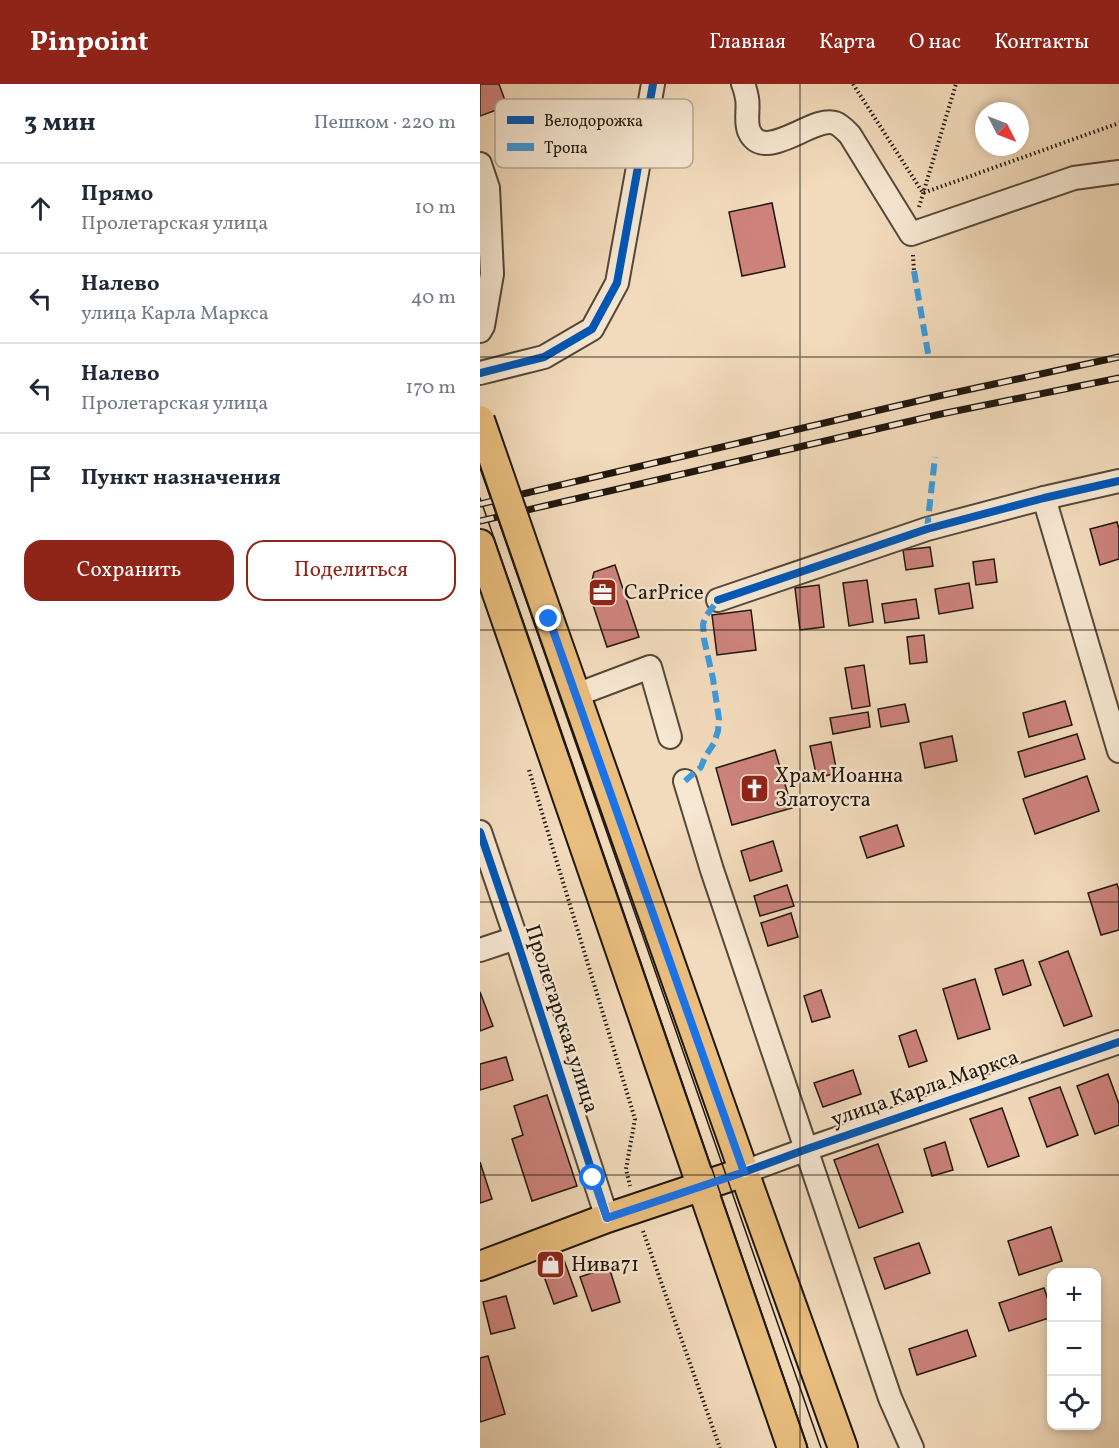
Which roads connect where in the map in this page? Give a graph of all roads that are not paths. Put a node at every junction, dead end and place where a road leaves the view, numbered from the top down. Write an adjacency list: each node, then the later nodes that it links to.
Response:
1 (653, 84): 3 (street)
2 (744, 84): 6 (street)
3 (650, 99)
4 (480, 164): 7 (street)
5 (638, 168): 8 (street)
6 (1119, 172)
7 (480, 331)
8 (480, 373)
9 (480, 420): 14 (main road, bridge)
10 (1119, 481): 11 (street)
11 (1044, 498): 13 (street); 16 (street)
12 (480, 544): 24 (main road)
13 (718, 600)
14 (576, 695): 15 (street); 23 (main road)
15 (670, 737)
16 (1119, 751)
17 (685, 781): 22 (street)
18 (480, 832): 19 (street, Пролетарская улица)
19 (516, 938): 20 (street); 25 (street, Пролетарская улица)
20 (480, 950)
21 (1119, 1042): 22 (street, улица Карла Маркса)
22 (807, 1149): 23 (street, улица Карла Маркса); 29 (street)
23 (744, 1172): 24 (main road, улица Карла Маркса); 28 (main road)
24 (701, 1186): 25 (main road, улица Карла Маркса); 27 (main road)
25 (607, 1218): 26 (main road, улица Карла Маркса)
26 (480, 1266)
27 (792, 1448)
28 (843, 1448)
29 (912, 1448)

